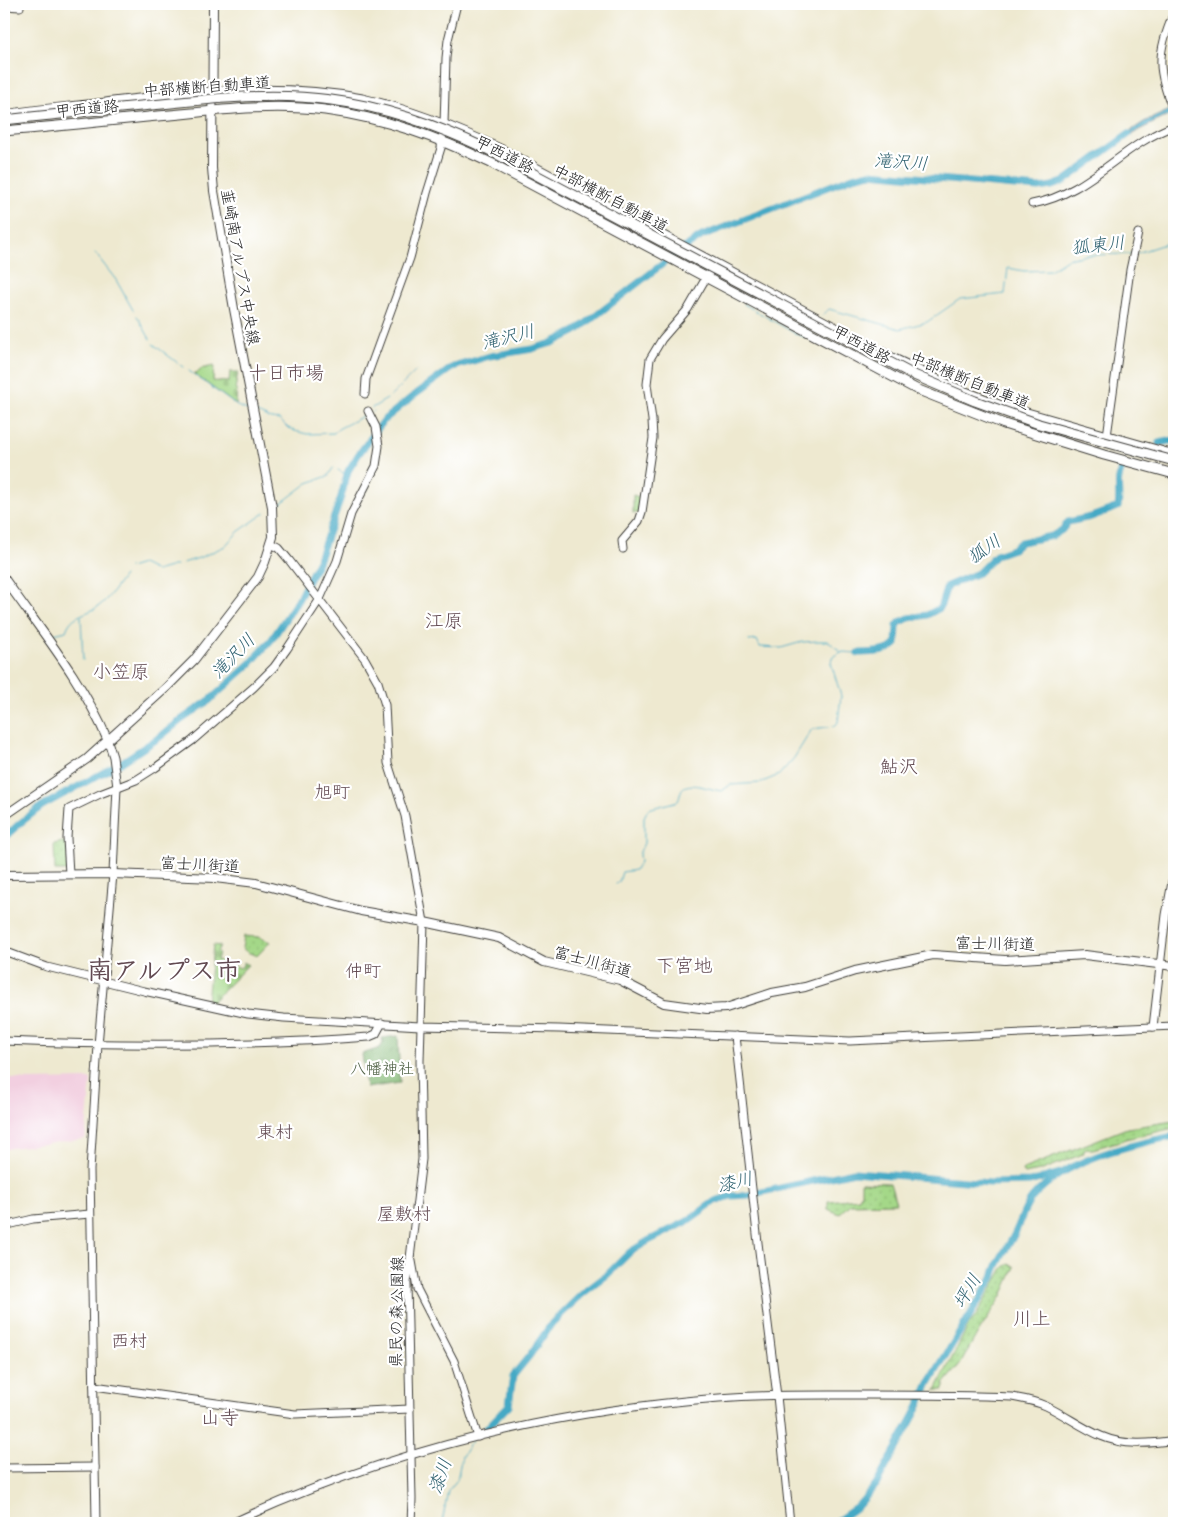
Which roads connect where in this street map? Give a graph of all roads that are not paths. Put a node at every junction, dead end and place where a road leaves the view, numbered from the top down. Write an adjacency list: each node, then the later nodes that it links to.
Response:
1 (213, 4): 6 (main road, 韮崎南アルプス中央線)
2 (457, 4): 13 (street)
3 (4, 6): 4 (street)
4 (20, 7)
5 (1174, 13): 8 (street)
6 (213, 92): 7 (main road, 韮崎南アルプス中央線); 9 (highway, 甲西道路); 13 (highway, 甲西道路)
7 (212, 111): 12 (highway, 甲西道路); 13 (highway, 甲西道路); 24 (main road, 韮崎南アルプス中央線)
8 (1174, 112)
9 (4, 115)
10 (4, 120): 22 (highway, 中部横断自動車道, bridge)
11 (1174, 126): 14 (street)
12 (4, 131)
13 (445, 135): 16 (highway, 甲西道路); 17 (highway, 甲西道路); 18 (street)
14 (1032, 204)
15 (1138, 233): 20 (street)
16 (714, 263): 17 (street); 20 (highway, 甲西道路)
17 (706, 278): 23 (highway, 甲西道路); 25 (street)
18 (365, 394)
19 (368, 411): 27 (street)
20 (1106, 436): 21 (highway, 甲西道路)
21 (1174, 455)
22 (1174, 461)
23 (1174, 474)
24 (271, 544): 27 (street, 県民の森公園線); 28 (main road, 韮崎南アルプス中央線)
25 (623, 550)
26 (4, 578): 28 (main road)
27 (318, 598): 29 (street); 35 (street, 県民の森公園線)
28 (108, 741): 29 (street); 30 (main road, 韮崎南アルプス中央線)
29 (117, 785): 32 (street); 33 (street)
30 (4, 816)
31 (1174, 871): 37 (street)
32 (69, 874): 33 (main road, 富士川街道); 34 (main road, 富士川街道)
33 (113, 874): 35 (main road, 富士川街道); 39 (street)
34 (4, 875)
35 (424, 922): 37 (main road, 富士川街道); 41 (street, 県民の森公園線)
36 (4, 951): 39 (street)
37 (1160, 965): 38 (main road, 富士川街道); 43 (street)
38 (1174, 966)
39 (103, 980): 40 (street); 46 (street)
40 (382, 1023): 41 (street); 46 (street)
41 (420, 1026): 44 (street); 49 (street, 県民の森公園線)
42 (1174, 1026): 43 (street)
43 (1153, 1027): 44 (street)
44 (735, 1036): 51 (street)
45 (4, 1041): 46 (street)
46 (98, 1045): 47 (street)
47 (90, 1214): 48 (street); 50 (street)
48 (4, 1226)
49 (411, 1250): 52 (street, 県民の森公園線); 53 (street)
50 (94, 1386): 52 (street); 56 (street)
51 (777, 1396): 53 (street); 54 (street); 61 (street)
52 (410, 1409): 55 (street, 県民の森公園線)
53 (478, 1437): 55 (street)
54 (1174, 1440)
55 (412, 1454): 59 (street); 60 (street, 県民の森公園線)
56 (95, 1467): 57 (street); 58 (street)
57 (4, 1468)
58 (96, 1523)
59 (232, 1523)
60 (411, 1523)
61 (790, 1523)

